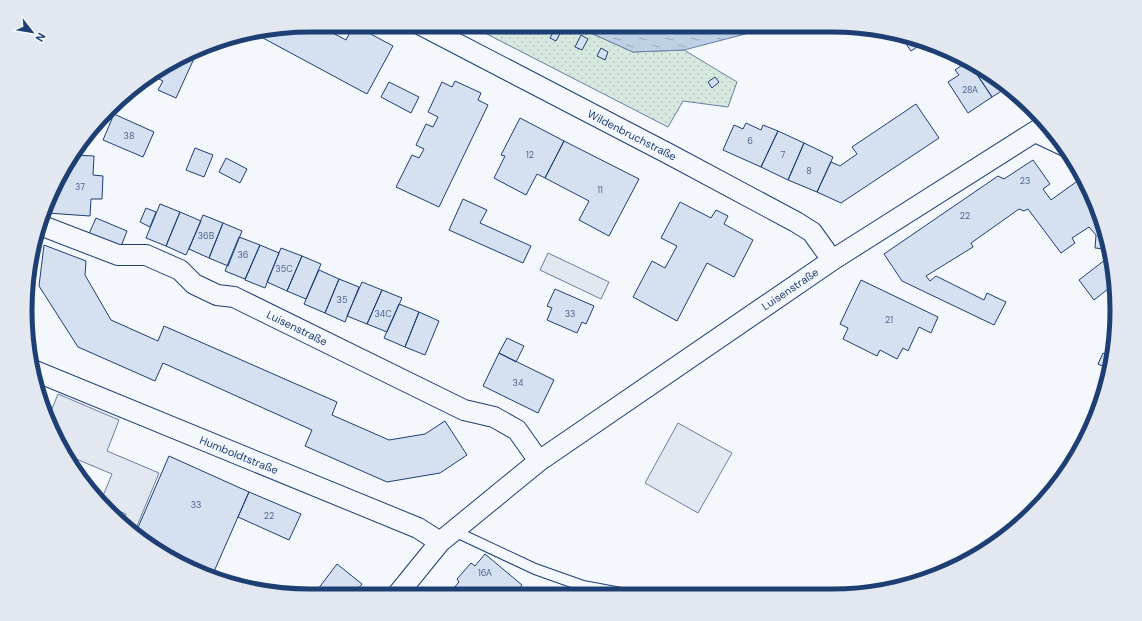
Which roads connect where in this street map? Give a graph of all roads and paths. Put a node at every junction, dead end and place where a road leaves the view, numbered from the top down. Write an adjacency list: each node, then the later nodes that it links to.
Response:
1 (434, 32): 6 (street, Wildenbruchstraße)
2 (1041, 127): 3 (street, Luisenstraße)
3 (1030, 134): 4 (lane); 6 (street, Luisenstraße)
4 (1057, 147)
5 (45, 227): 8 (street, Luisenstraße)
6 (832, 260): 8 (street, Luisenstraße)
7 (39, 373): 9 (street, Humboldtstraße)
8 (539, 461): 9 (street, Luisenstraße)
9 (447, 536): 10 (street, Luisenstraße); 11 (lane)
10 (402, 589)
11 (599, 589)

